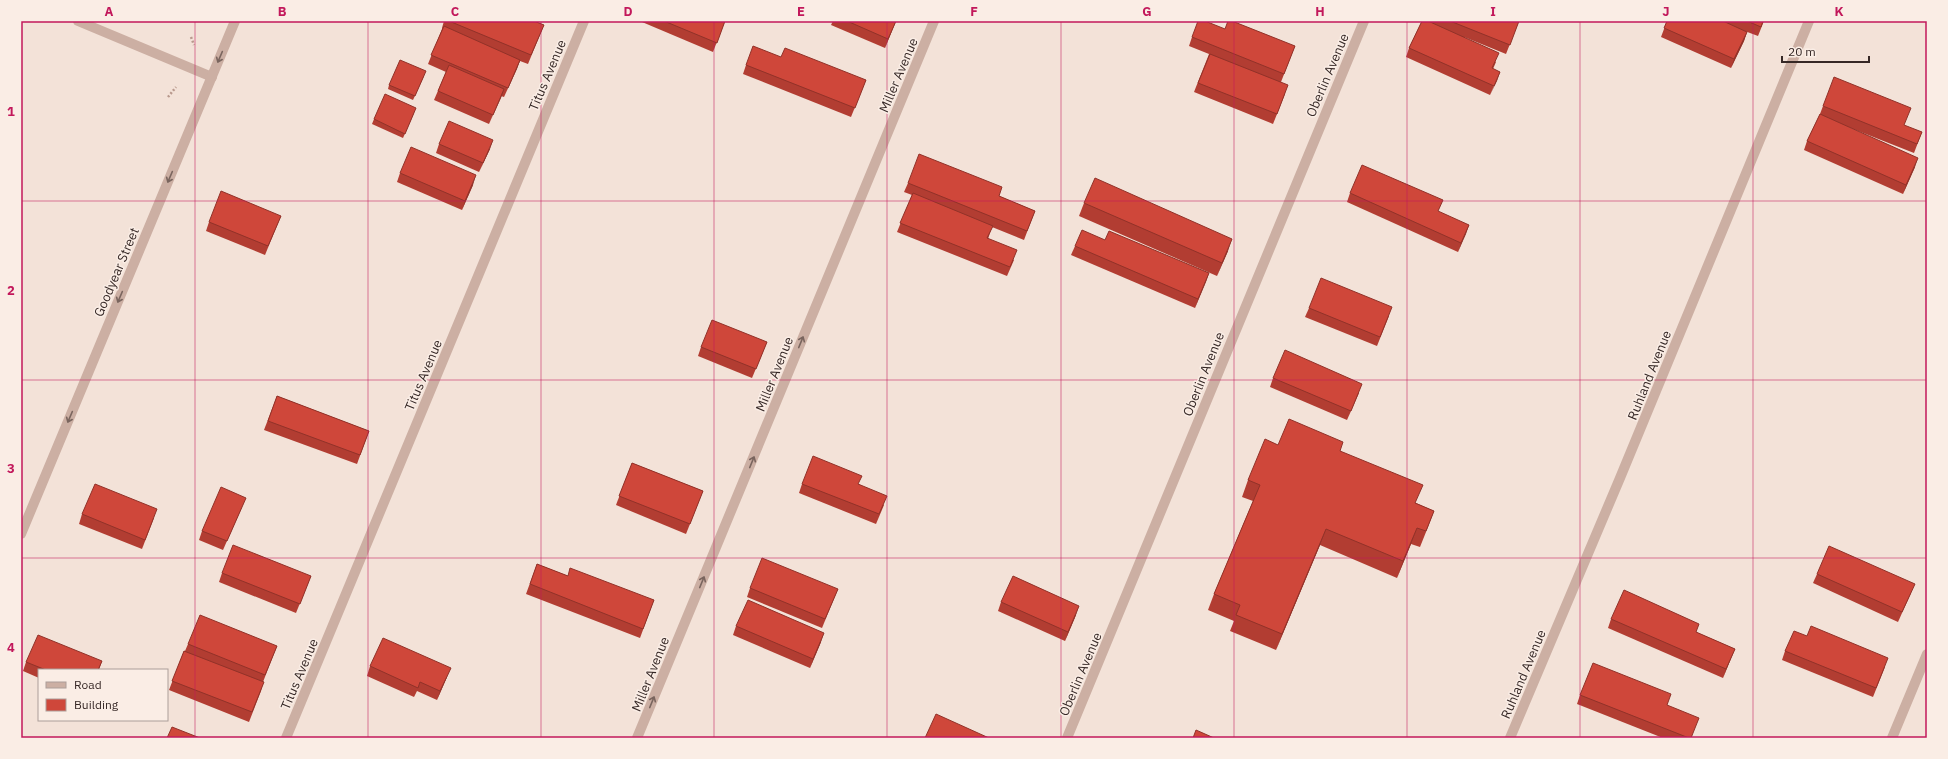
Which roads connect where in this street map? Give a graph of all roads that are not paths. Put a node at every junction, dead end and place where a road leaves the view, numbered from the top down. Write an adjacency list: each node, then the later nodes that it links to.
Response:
1 (78, 21): 7 (street)
2 (235, 21): 7 (street, Goodyear Street, one-way to 7)
3 (584, 21): 10 (street, Titus Avenue)
4 (934, 21): 11 (street, Miller Avenue, one-way to 4)
5 (1364, 21): 12 (street, Oberlin Avenue)
6 (1809, 21): 13 (street, Ruhland Avenue)
7 (212, 77): 8 (street, Goodyear Street, one-way to 8)
8 (21, 534)
9 (1927, 654): 14 (street)
10 (286, 738)
11 (637, 738)
12 (1067, 738)
13 (1510, 738)
14 (1892, 738)

